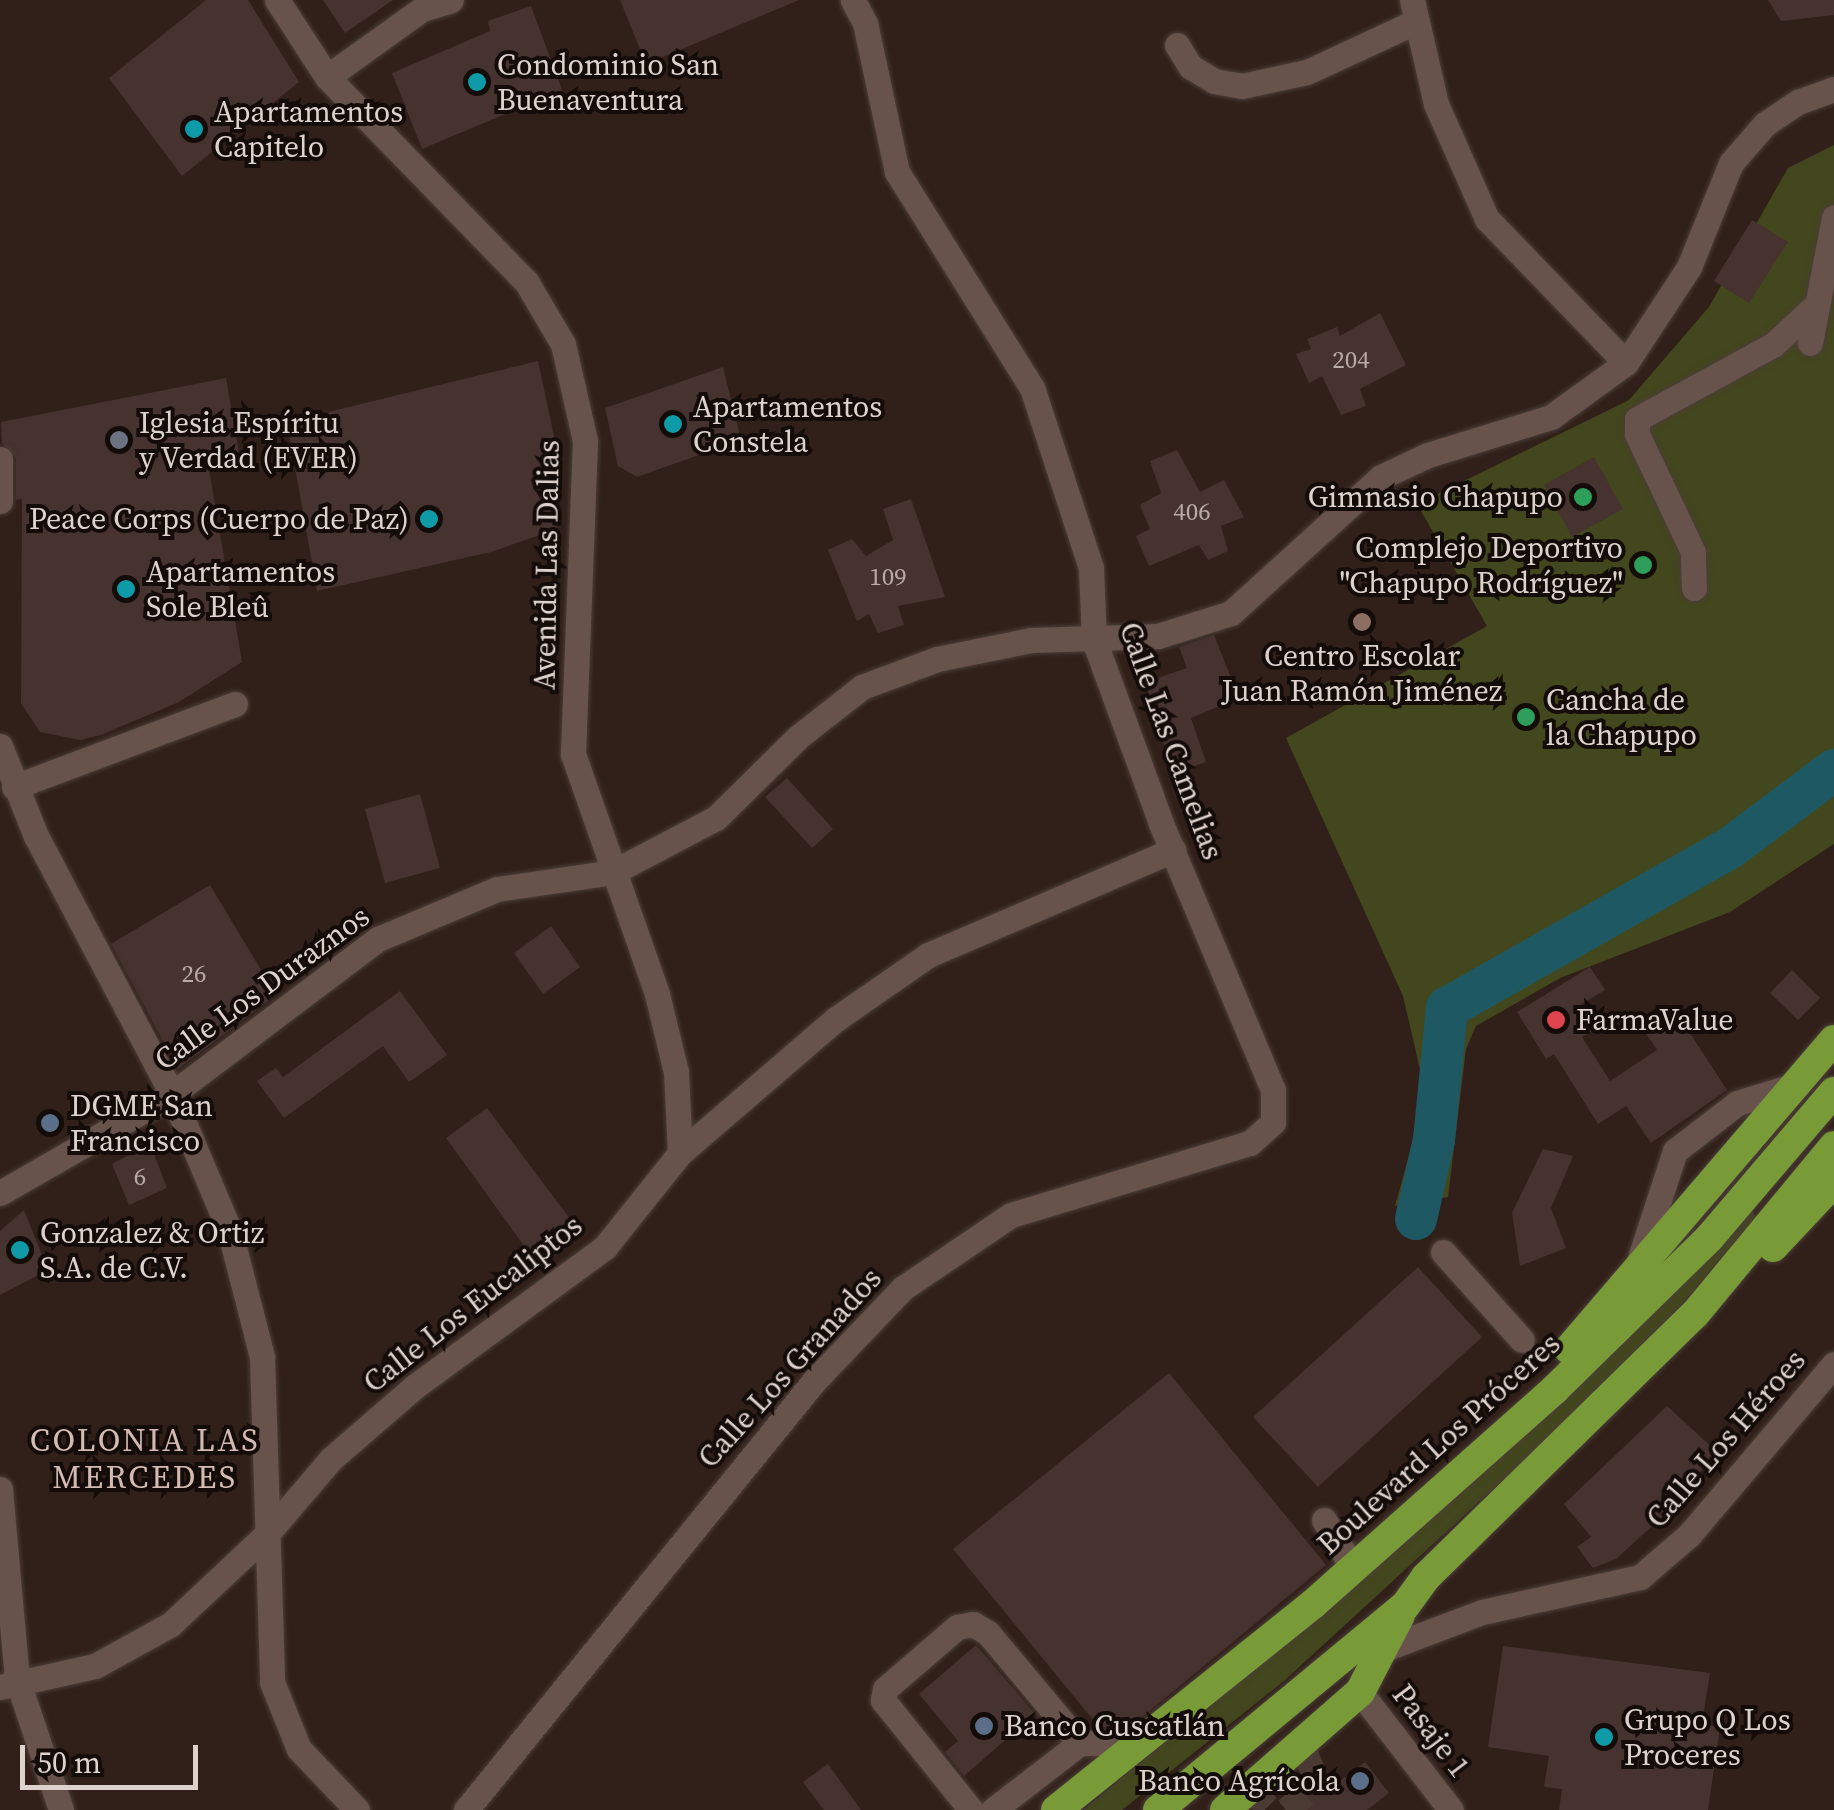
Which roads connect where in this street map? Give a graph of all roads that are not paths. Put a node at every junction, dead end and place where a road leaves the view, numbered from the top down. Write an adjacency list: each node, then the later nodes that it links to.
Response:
1 (277, 0): 6 (street, Avenida Las Dalias)
2 (451, 0): 6 (street)
3 (853, 0): 15 (street, Calle Las Camelias)
4 (1416, 6): 5 (street); 11 (street)
5 (1177, 45)
6 (327, 77): 20 (street, Avenida Las Dalias)
7 (1834, 89): 11 (street, Calle Los Duraznos)
8 (1834, 217): 9 (street)
9 (1816, 304): 10 (street); 14 (street)
10 (1810, 343)
11 (1626, 363): 15 (street, Calle Los Duraznos)
12 (0, 460): 13 (street)
13 (0, 501)
14 (1694, 588)
15 (1094, 640): 19 (street, Calle Las Camelias); 20 (street, Calle Los Duraznos)
16 (235, 704): 18 (street)
17 (0, 746): 18 (street)
18 (14, 787): 23 (street)
19 (1173, 850): 26 (street, Calle Los Eucaliptos); 27 (street, Calle Las Camelias)
20 (613, 872): 23 (street, Calle Los Duraznos); 25 (street, Avenida Las Dalias)
21 (1834, 1040): 22 (highway)
22 (1796, 1085): 24 (highway); 33 (highway); 33 (street)
23 (172, 1094): 31 (street, Calle Los Duraznos); 40 (street)
24 (1828, 1100): 38 (highway, Boulevard Los Próceres)
25 (678, 1104): 26 (street); 29 (street, Avenida Las Dalias)
26 (717, 1118): 29 (street, Calle Los Eucaliptos)
27 (1273, 1122): 51 (street, Calle Los Granados)
28 (1834, 1146): 34 (highway)
29 (680, 1153): 40 (street, Calle Los Eucaliptos)
30 (1834, 1182): 34 (highway)
31 (0, 1193)
32 (1443, 1252): 35 (street)
33 (1635, 1270): 38 (highway)
34 (1695, 1314): 42 (highway)
35 (1522, 1340)
36 (1834, 1364): 43 (street, Calle Los Héroes)
37 (0, 1489): 44 (street)
38 (1438, 1496): 41 (highway, Boulevard Los Próceres)
39 (1324, 1520): 41 (street)
40 (267, 1534): 44 (street, Calle Los Eucaliptos); 50 (street)
41 (1354, 1568): 46 (highway, Boulevard Los Próceres)
42 (1405, 1606): 43 (highway); 55 (highway)
43 (1384, 1650): 45 (highway)
44 (9, 1683): 49 (street)
45 (1360, 1692): 48 (highway); 56 (street, Pasaje 1)
46 (1140, 1742): 47 (street); 54 (highway, Boulevard Los Próceres)
47 (1080, 1743): 52 (street); 53 (street)
48 (1230, 1808)
49 (61, 1810)
50 (357, 1810)
51 (466, 1810)
52 (970, 1810)
53 (993, 1810)
54 (1056, 1810)
55 (1158, 1810)
56 (1451, 1810)

